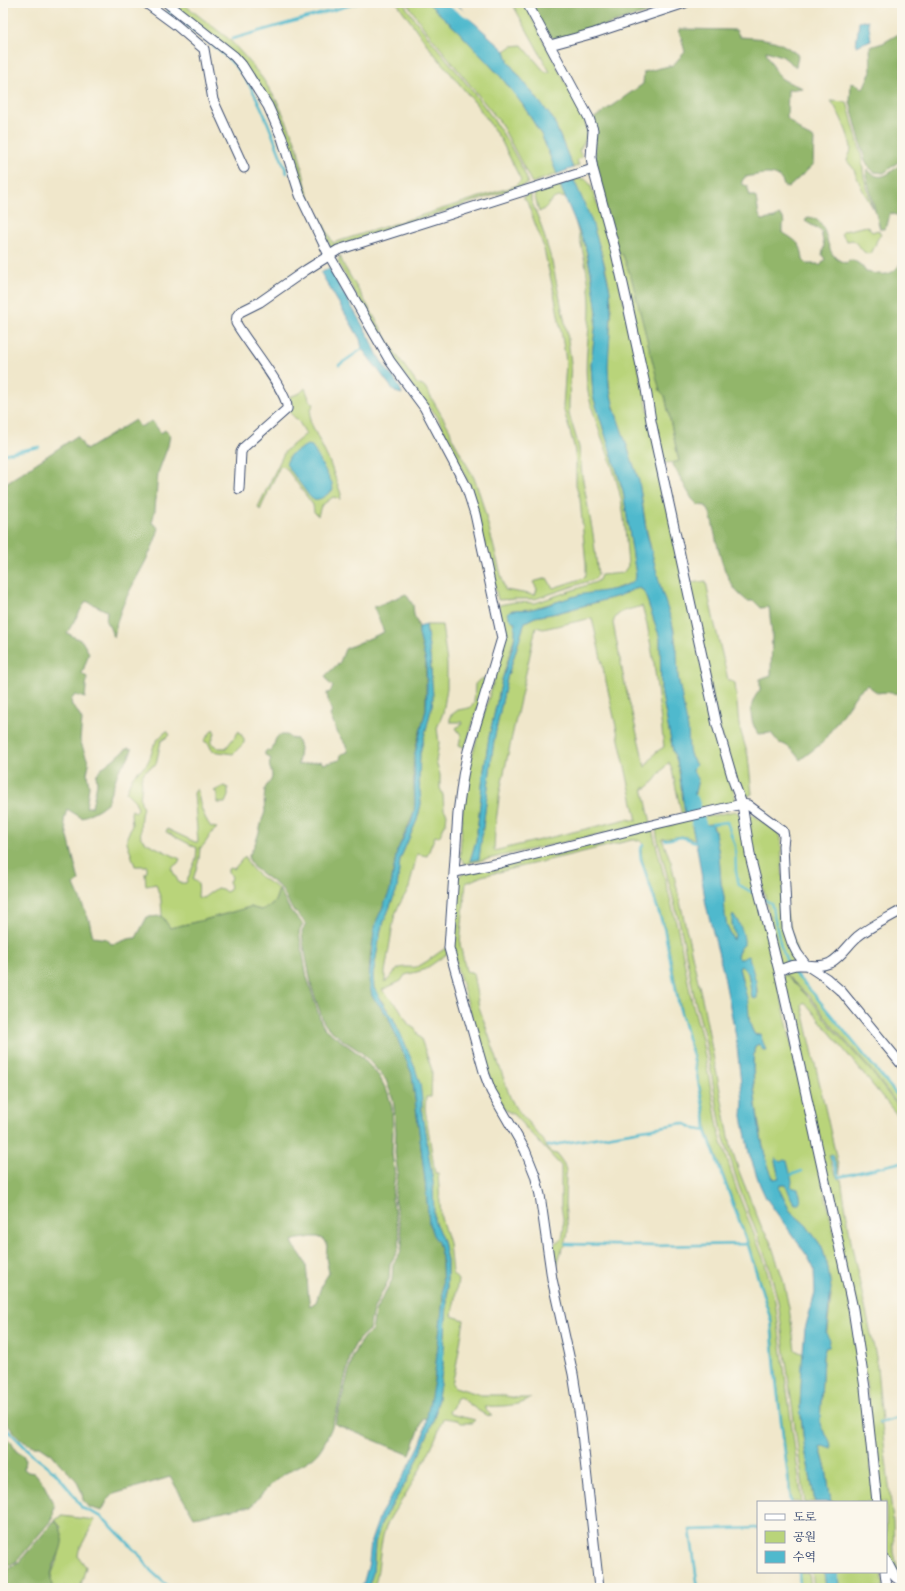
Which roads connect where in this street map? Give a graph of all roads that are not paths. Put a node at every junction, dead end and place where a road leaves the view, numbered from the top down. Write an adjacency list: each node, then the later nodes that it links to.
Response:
1 (167, 3): 8 (street)
2 (527, 3): 5 (street)
3 (685, 3): 5 (street)
4 (147, 4): 6 (street)
5 (550, 45): 7 (street)
6 (244, 168)
7 (593, 169): 8 (street); 10 (street)
8 (329, 255): 9 (street); 11 (street)
9 (239, 489)
10 (742, 804): 11 (street); 13 (street); 14 (street)
11 (463, 871): 20 (street)
12 (902, 910): 13 (street)
13 (806, 965): 14 (street); 15 (street)
14 (786, 967): 16 (street)
15 (902, 1065)
16 (877, 1501)
17 (887, 1562): 19 (street)
18 (885, 1573): 21 (street)
19 (900, 1584)
20 (599, 1588)
21 (887, 1588)

